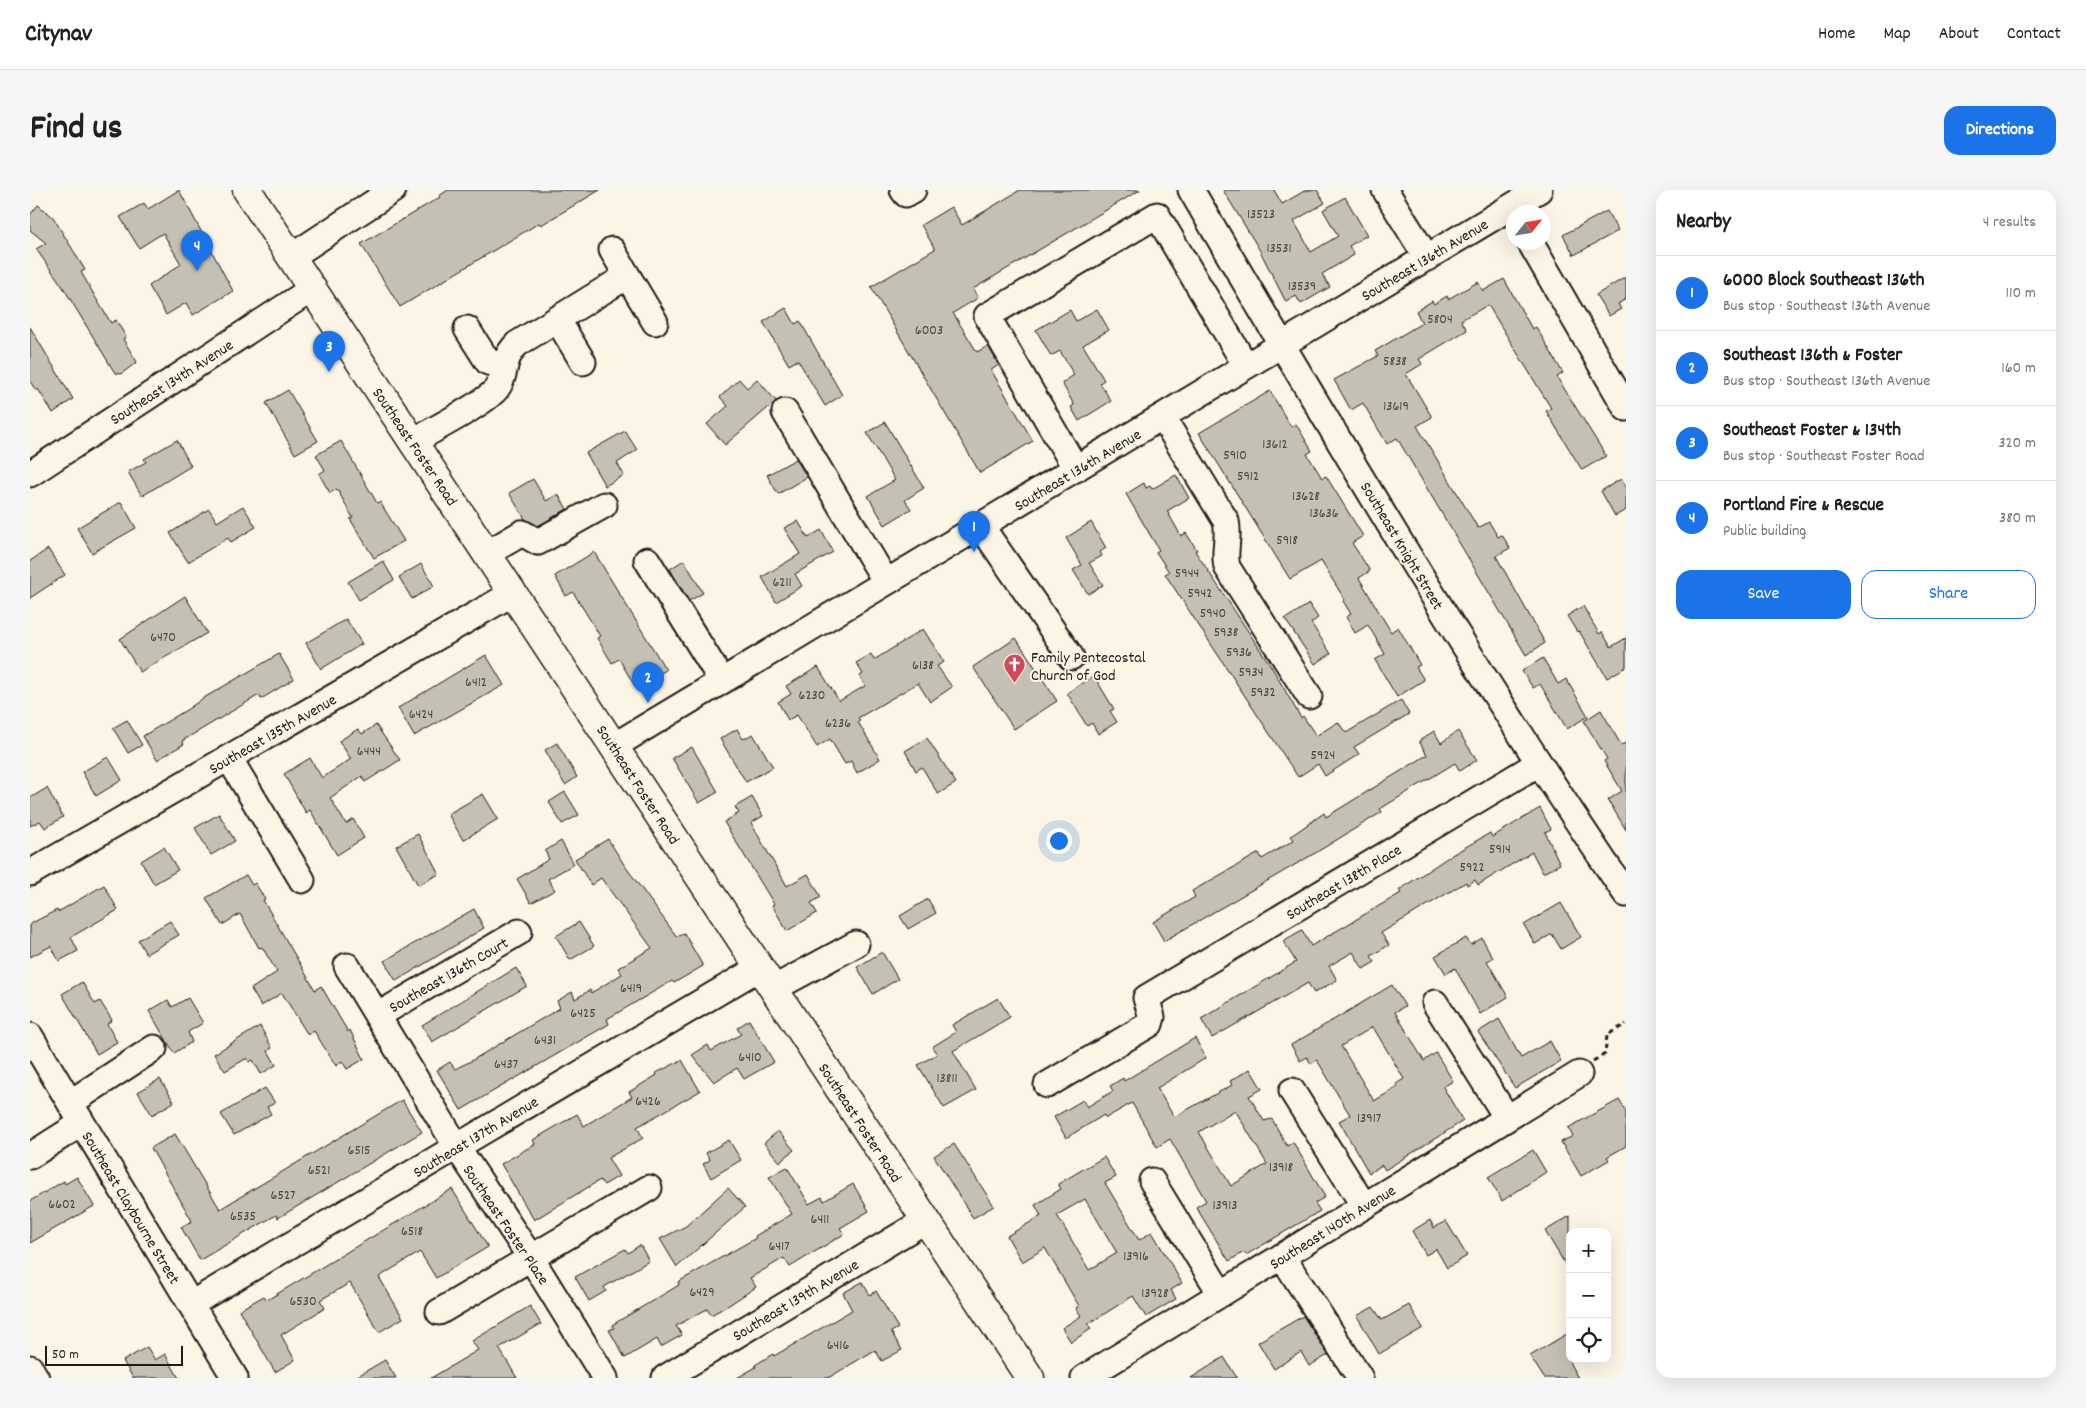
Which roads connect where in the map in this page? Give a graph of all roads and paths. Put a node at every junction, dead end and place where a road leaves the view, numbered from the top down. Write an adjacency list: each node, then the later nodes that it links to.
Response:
1 (247, 190): 10 (main road, Southeast Foster Road)
2 (393, 190): 10 (street)
3 (1191, 190): 17 (street, Southeast Knight Street)
4 (1385, 190): 11 (street)
5 (1539, 190): 6 (street, Southeast 136th Avenue)
6 (1519, 205)
7 (1506, 214): 11 (street, Southeast 136th Avenue)
8 (612, 250): 12 (street)
9 (1535, 250): 21 (street)
10 (291, 257): 13 (main road, Southeast Foster Road)
11 (1426, 258): 17 (street, Southeast 136th Avenue)
12 (627, 276): 14 (street); 15 (street)
13 (312, 289): 24 (main road, Southeast Foster Road); 26 (street, Southeast 134th Avenue)
14 (557, 319): 18 (street); 19 (street)
15 (655, 322)
16 (467, 329): 19 (street)
17 (1282, 345): 20 (street, Southeast 136th Avenue); 38 (street, Southeast Knight Street)
18 (583, 362)
19 (503, 365): 24 (street)
20 (1246, 366): 23 (street, Southeast 136th Avenue); 25 (street)
21 (1626, 408)
22 (785, 412): 31 (street)
23 (1163, 418): 25 (street, Southeast 136th Avenue); 35 (street)
24 (412, 442): 29 (main road, Southeast Foster Road)
25 (1076, 469): 28 (street, Southeast 136th Avenue)
26 (30, 474)
27 (604, 505): 29 (street)
28 (981, 526): 31 (street, Southeast 136th Avenue); 33 (street)
29 (488, 553): 32 (main road, Southeast Foster Road)
30 (647, 560): 34 (street)
31 (886, 582): 34 (street, Southeast 136th Avenue)
32 (513, 593): 36 (main road, Southeast Foster Road); 37 (street, Southeast 135th Avenue)
33 (1071, 657)
34 (722, 681): 36 (street, Southeast 136th Avenue)
35 (1309, 696)
36 (614, 746): 45 (main road, Southeast Foster Road)
37 (229, 758): 39 (street, Southeast 135th Avenue); 40 (street)
38 (1539, 763): 41 (street, Southeast Knight Street); 52 (street, Southeast 138th Place)
39 (30, 873)
40 (302, 880)
41 (1626, 894)
42 (519, 932): 47 (street, Southeast 136th Court)
43 (856, 944): 45 (street, Southeast 137th Avenue)
44 (347, 966): 47 (street, Southeast Foster Place)
45 (766, 978): 56 (street, Southeast 137th Avenue); 61 (main road, Southeast Foster Road)
46 (1435, 1003): 55 (street)
47 (377, 1016): 56 (street, Southeast Foster Place)
48 (1626, 1024): 51 (path)
49 (30, 1036): 54 (street, Southeast Claybourne Street)
50 (154, 1048): 54 (street)
51 (1579, 1074): 55 (street, Southeast 140th Avenue)
52 (1047, 1085)
53 (1292, 1091): 60 (street)
54 (76, 1113): 57 (street); 65 (street, Southeast Claybourne Street)
55 (1507, 1118): 60 (street, Southeast 140th Avenue)
56 (457, 1147): 63 (street, Southeast Foster Place); 65 (street, Southeast 137th Avenue)
57 (30, 1156)
58 (1152, 1181): 64 (street)
59 (649, 1188): 63 (street)
60 (1364, 1206): 62 (street, Southeast 140th Avenue)
61 (926, 1220): 71 (street, Southeast 139th Avenue); 72 (main road, Southeast Foster Road)
62 (1282, 1256): 64 (street, Southeast 140th Avenue); 74 (street)
63 (531, 1258): 66 (street); 70 (street, Southeast Foster Place)
64 (1221, 1294): 73 (street, Southeast 140th Avenue)
65 (191, 1304): 69 (street, Southeast Claybourne Street)
66 (438, 1312)
67 (30, 1368): 68 (street)
68 (36, 1378)
69 (235, 1378)
70 (605, 1378)
71 (665, 1378)
72 (1030, 1378)
73 (1084, 1378)
74 (1360, 1378)

